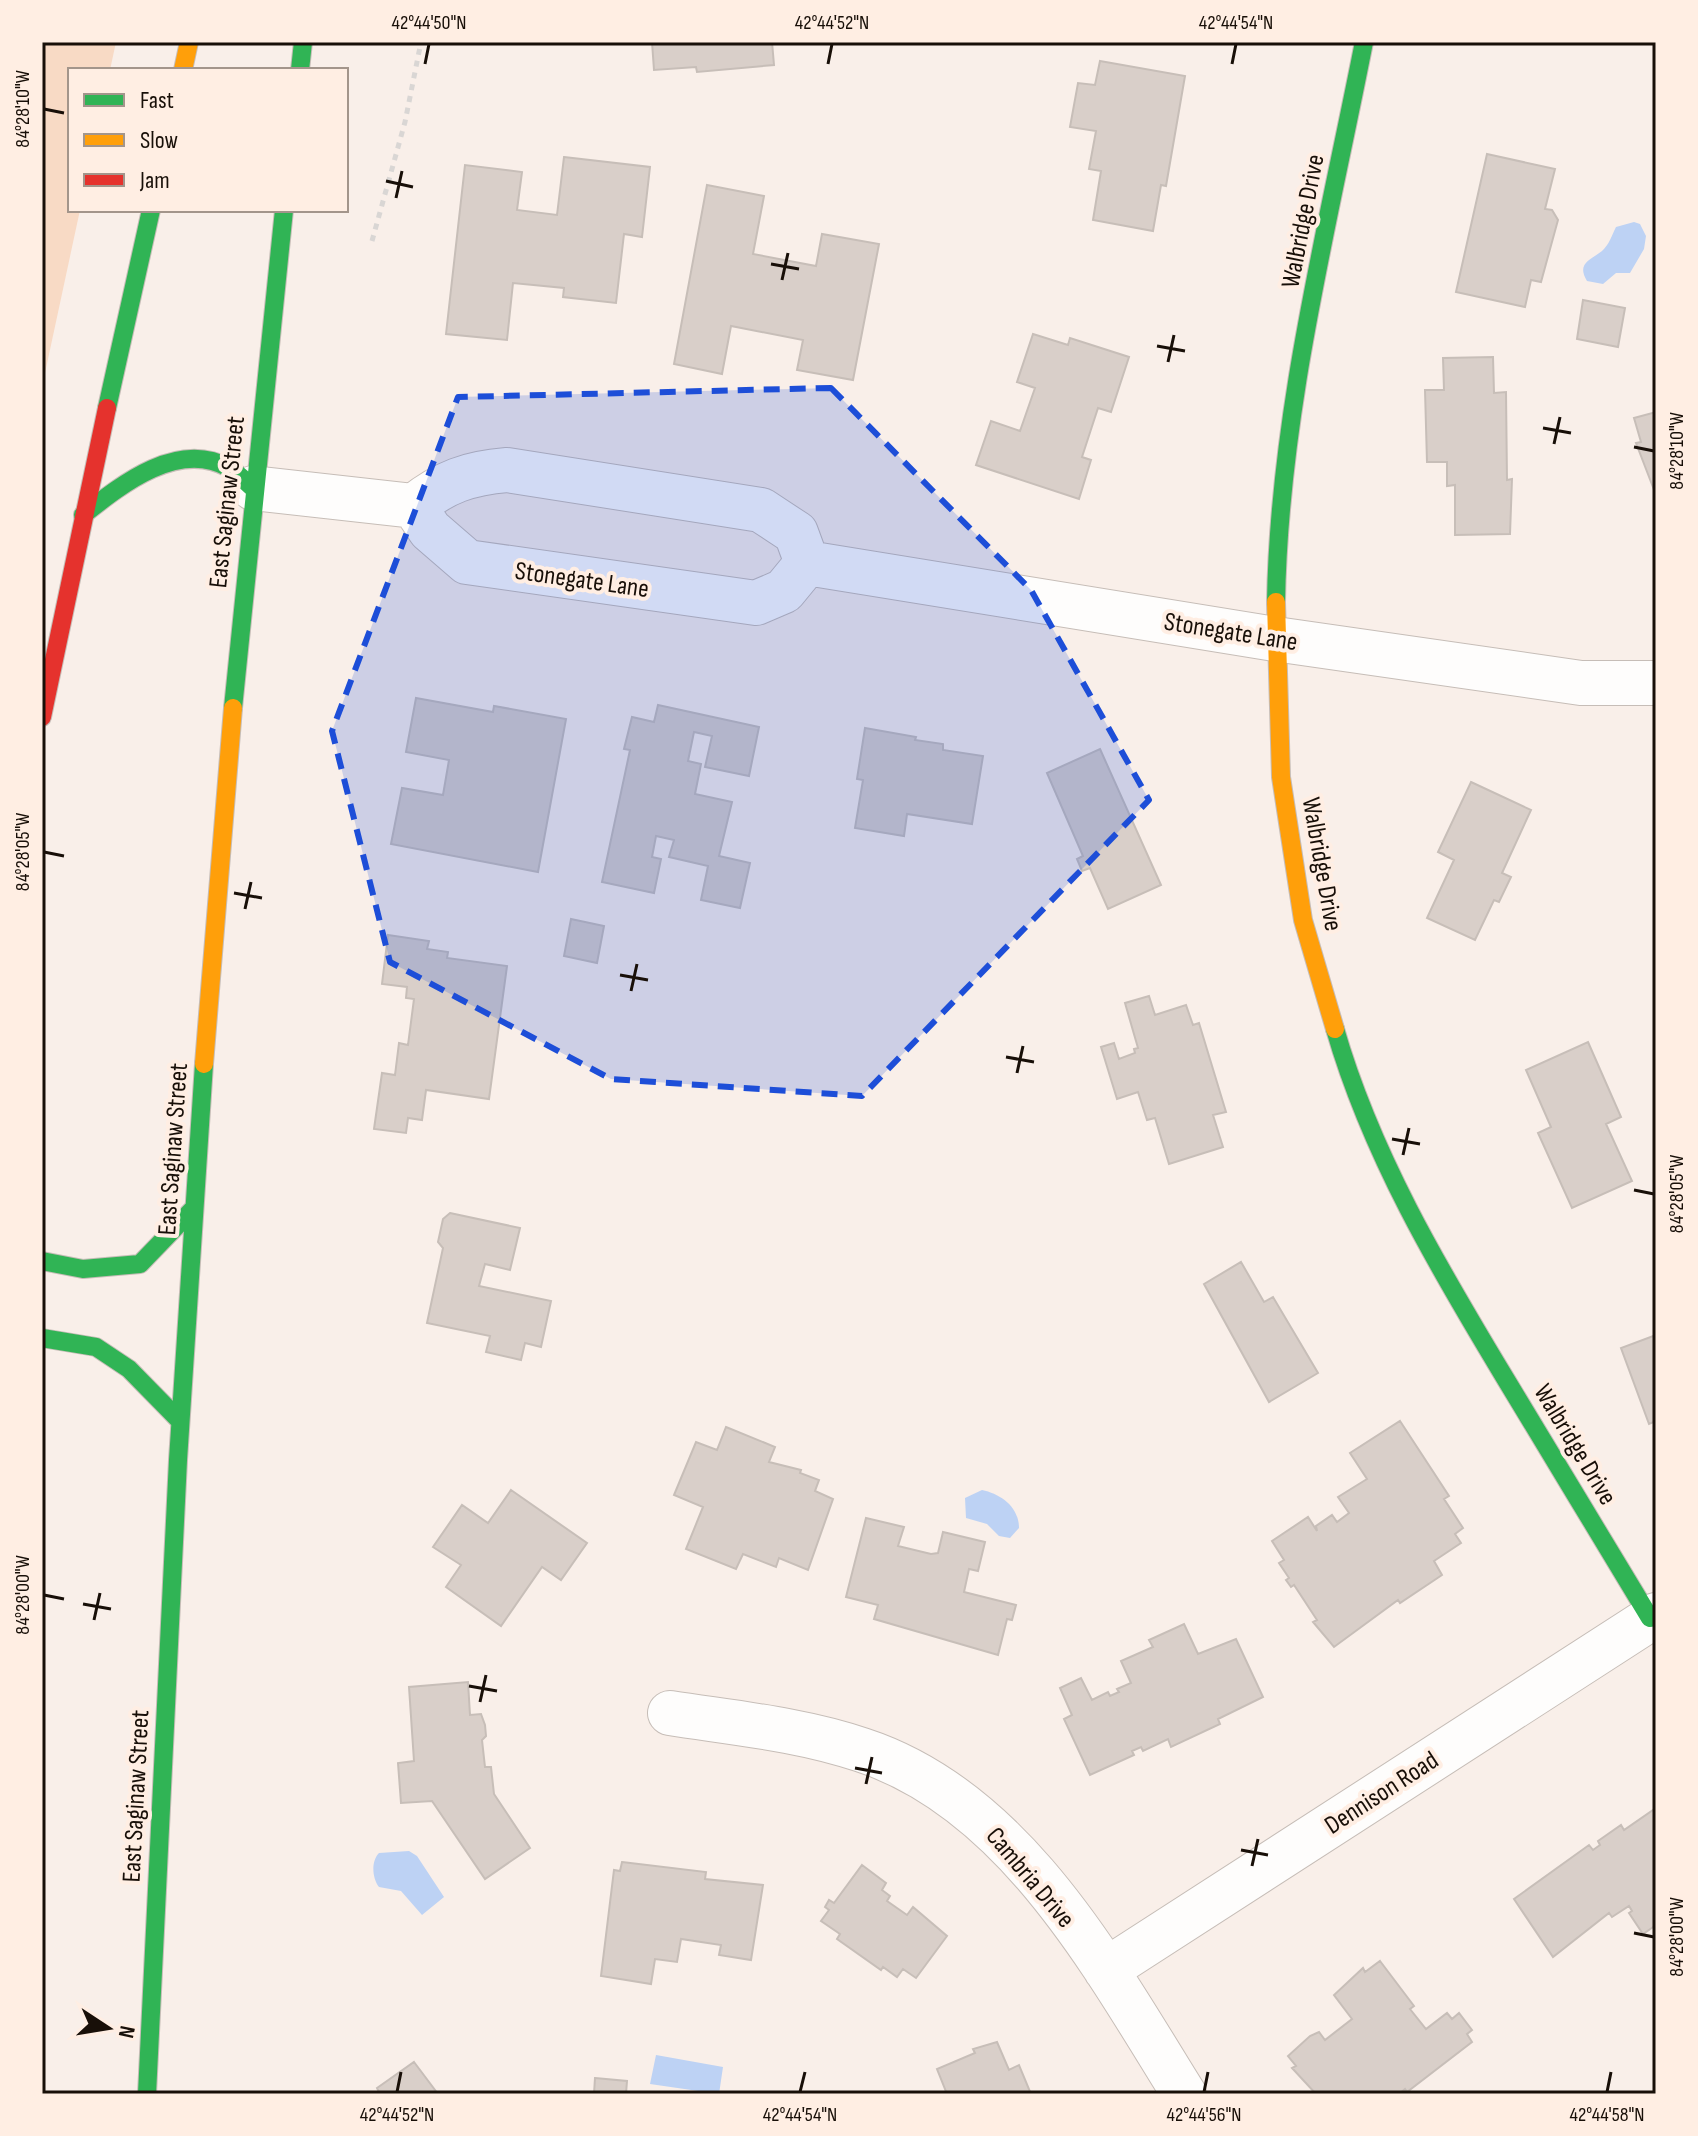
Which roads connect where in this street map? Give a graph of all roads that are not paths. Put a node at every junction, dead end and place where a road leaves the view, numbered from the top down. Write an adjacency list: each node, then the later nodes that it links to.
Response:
1 (189, 42): 4 (main road)
2 (303, 42): 5 (main road)
3 (1364, 42): 12 (main road, Walbridge Drive)
4 (183, 68)
5 (300, 68)
6 (151, 212): 10 (main road)
7 (284, 212): 8 (main road, East Saginaw Street)
8 (253, 488): 9 (street); 10 (main road); 15 (main road, East Saginaw Street)
9 (414, 506): 11 (street); 11 (street, Stonegate Lane)
10 (83, 515): 14 (main road)
11 (807, 563): 12 (street, Stonegate Lane)
12 (1275, 639): 13 (street, Stonegate Lane); 19 (main road, Walbridge Drive)
13 (1656, 683)
14 (42, 717)
15 (194, 1208): 16 (main road); 18 (main road, East Saginaw Street)
16 (42, 1261)
17 (42, 1338): 18 (main road)
18 (179, 1420): 22 (main road, East Saginaw Street)
19 (1653, 1617): 21 (street, Dennison Road)
20 (670, 1713): 21 (street, Cambria Drive)
21 (1106, 1970): 23 (street, Cambria Drive)
22 (147, 2094)
23 (1184, 2094)

